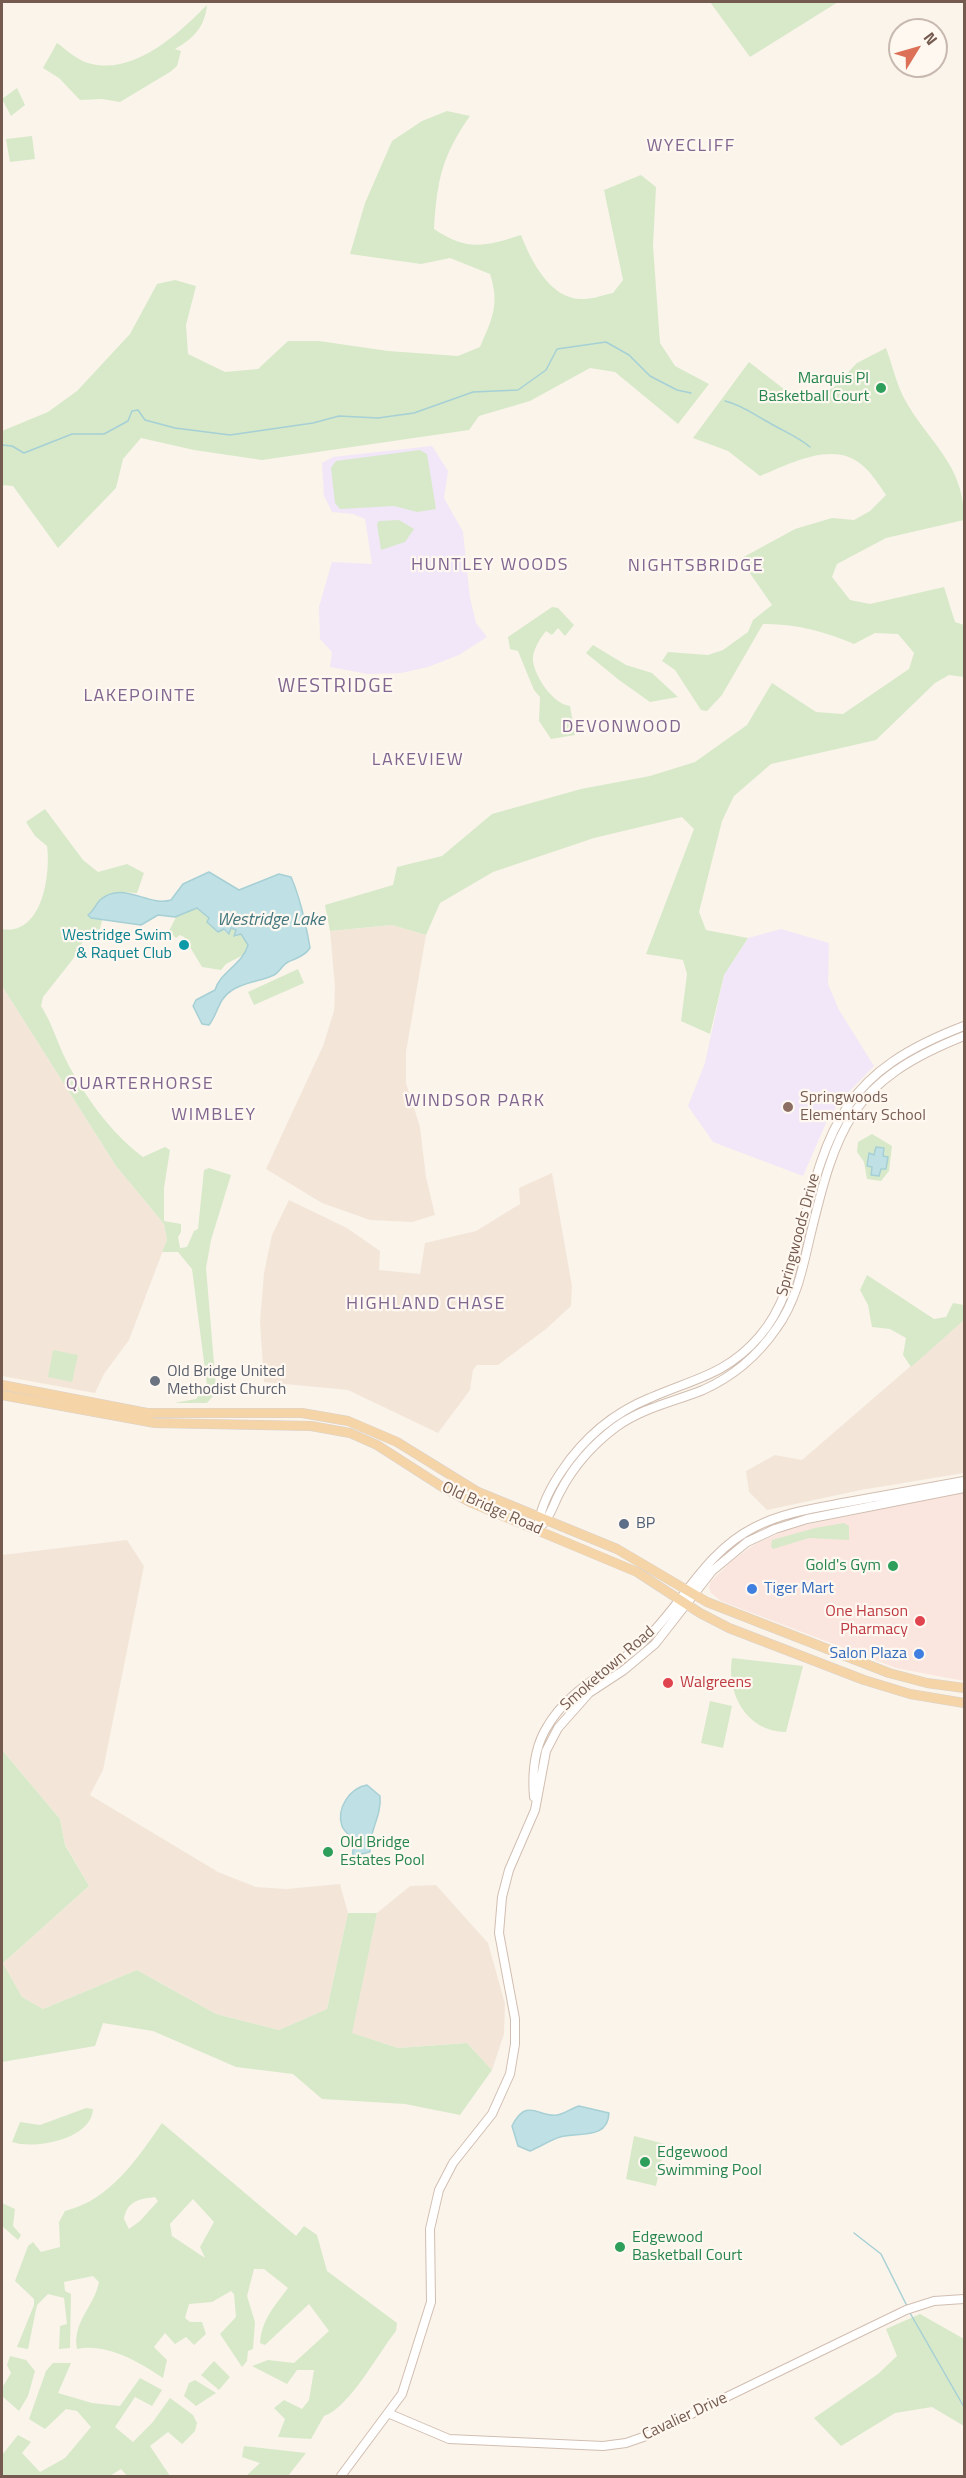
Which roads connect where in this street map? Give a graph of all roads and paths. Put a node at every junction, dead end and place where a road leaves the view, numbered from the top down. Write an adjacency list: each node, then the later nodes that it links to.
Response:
1 (964, 1026): 7 (street, Springwoods Drive)
2 (964, 1036): 7 (street, Springwoods Drive)
3 (2, 1385): 7 (main road, Old Bridge Road)
4 (2, 1395): 7 (main road, Old Bridge Road)
5 (964, 1481): 8 (street, Smoketown Road)
6 (964, 1488): 8 (street, Smoketown Road)
7 (540, 1522): 8 (main road, Old Bridge Road); 9 (main road, Old Bridge Road)
8 (690, 1592): 9 (street, Smoketown Road); 10 (main road, Old Bridge Road)
9 (683, 1602): 11 (main road, Old Bridge Road); 13 (street, Smoketown Road)
10 (964, 1688)
11 (964, 1703)
12 (964, 2299): 13 (street, Cavalier Drive)
13 (390, 2414): 14 (street, Smoketown Road)
14 (341, 2476)

